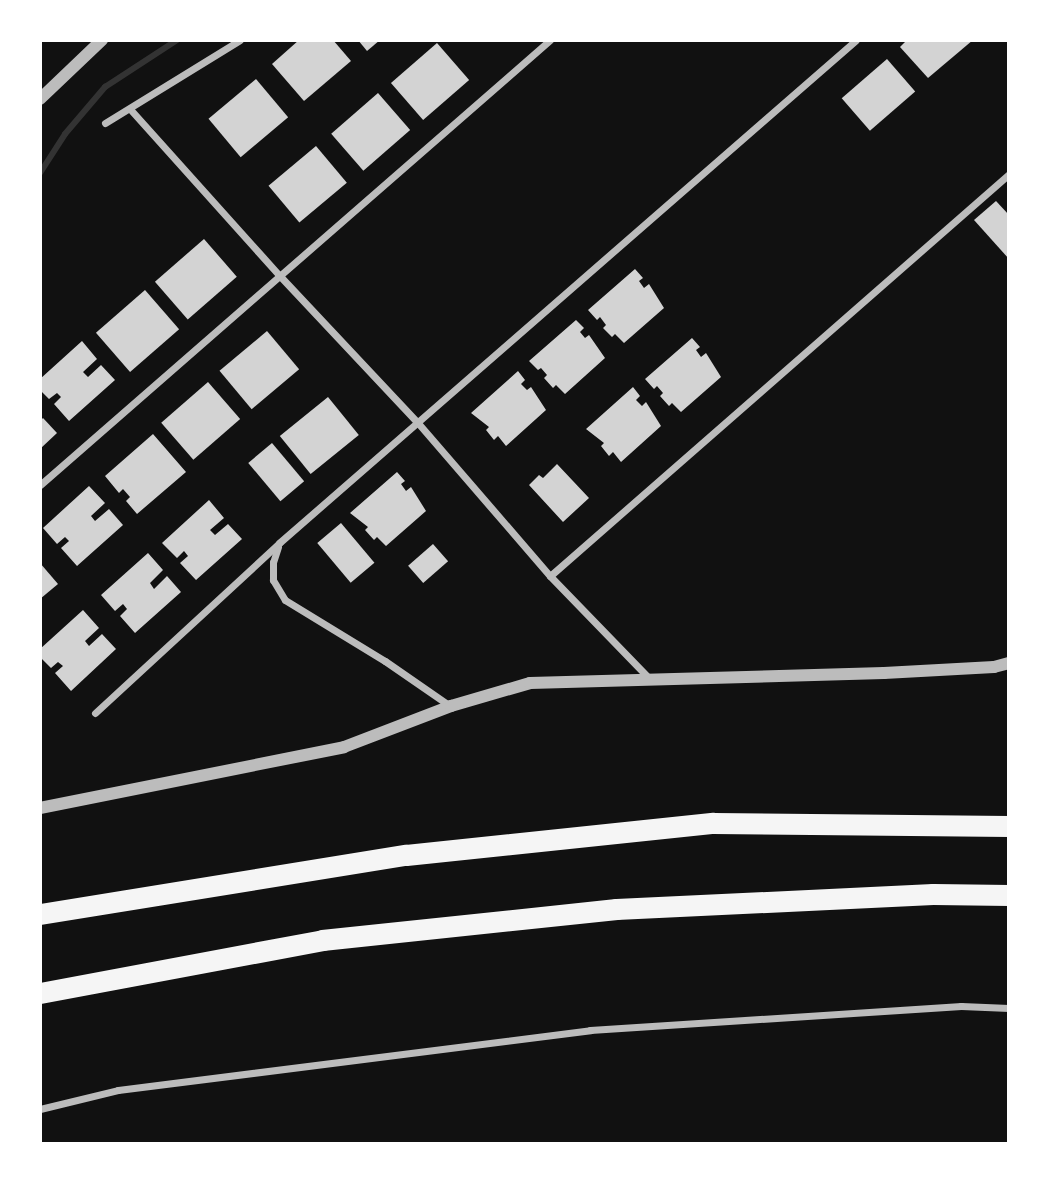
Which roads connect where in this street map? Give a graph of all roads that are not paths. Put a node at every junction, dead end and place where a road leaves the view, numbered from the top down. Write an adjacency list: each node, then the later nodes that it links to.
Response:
1 (102, 40): 5 (street)
2 (240, 40): 6 (street)
3 (550, 40): 9 (street)
4 (856, 40): 10 (street)
5 (40, 99)
6 (130, 109): 7 (street); 9 (street)
7 (106, 123)
8 (1009, 174): 13 (street)
9 (279, 275): 10 (street); 11 (street)
10 (418, 423): 12 (street); 13 (street)
11 (40, 485)
12 (279, 543): 16 (street); 17 (street)
13 (550, 576): 15 (street)
14 (1009, 663): 15 (street)
15 (649, 678): 16 (street)
16 (451, 706): 18 (street)
17 (95, 713)
18 (40, 808)
19 (1009, 826): 21 (highway)
20 (1009, 895): 22 (highway)
21 (40, 914)
22 (40, 993)
23 (1009, 1007): 24 (street)
24 (40, 1109)

